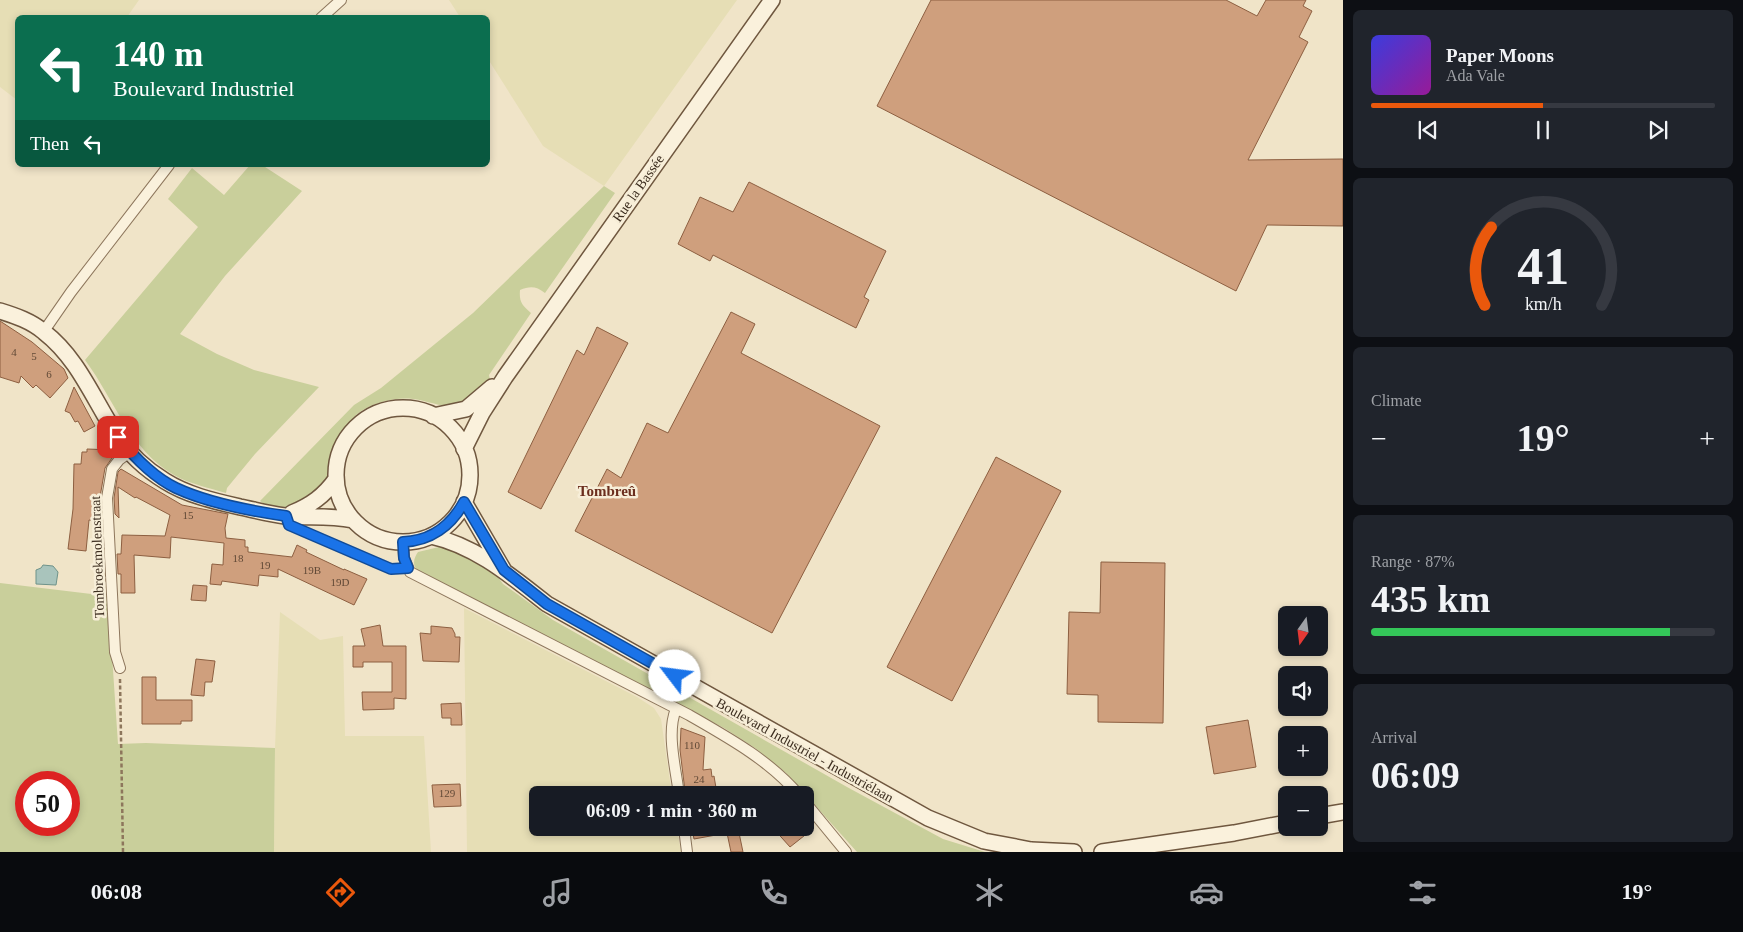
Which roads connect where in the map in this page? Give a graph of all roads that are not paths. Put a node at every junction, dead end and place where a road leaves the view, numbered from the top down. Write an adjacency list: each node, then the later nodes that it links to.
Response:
1 (341, 0): 3 (street)
2 (772, 0): 7 (main road, Rue la Bassée)
3 (324, 15)
4 (167, 167): 6 (street)
5 (0, 311): 6 (main road)
6 (44, 331): 10 (main road)
7 (505, 377): 8 (main road, Rue la Bassée); 9 (main road, Rue la Bassée)
8 (434, 416): 9 (main road); 11 (main road)
9 (464, 449): 12 (main road)
10 (130, 452): 13 (main road); 19 (street, Tombroekmolenstraat)
11 (336, 479): 13 (main road); 14 (main road)
12 (464, 502): 15 (main road); 18 (main road, Boulevard Industriel - Industriélaan)
13 (286, 516): 14 (main road); 17 (lane)
14 (353, 520): 16 (main road)
15 (431, 536): 16 (main road); 18 (main road, Boulevard Industriel - Industriélaan)
16 (403, 542): 17 (street)
17 (408, 568): 20 (street)
18 (504, 570): 30 (main road, Boulevard Industriel - Industriélaan)
19 (120, 668)
20 (676, 709): 21 (street); 22 (street)
21 (678, 786)
22 (790, 786)
23 (1343, 812): 25 (main road)
24 (814, 813): 29 (street)
25 (1328, 814)
26 (1278, 825): 31 (main road)
27 (685, 836): 28 (street)
28 (687, 852)
29 (846, 852)
30 (1074, 852)
31 (1102, 852)

